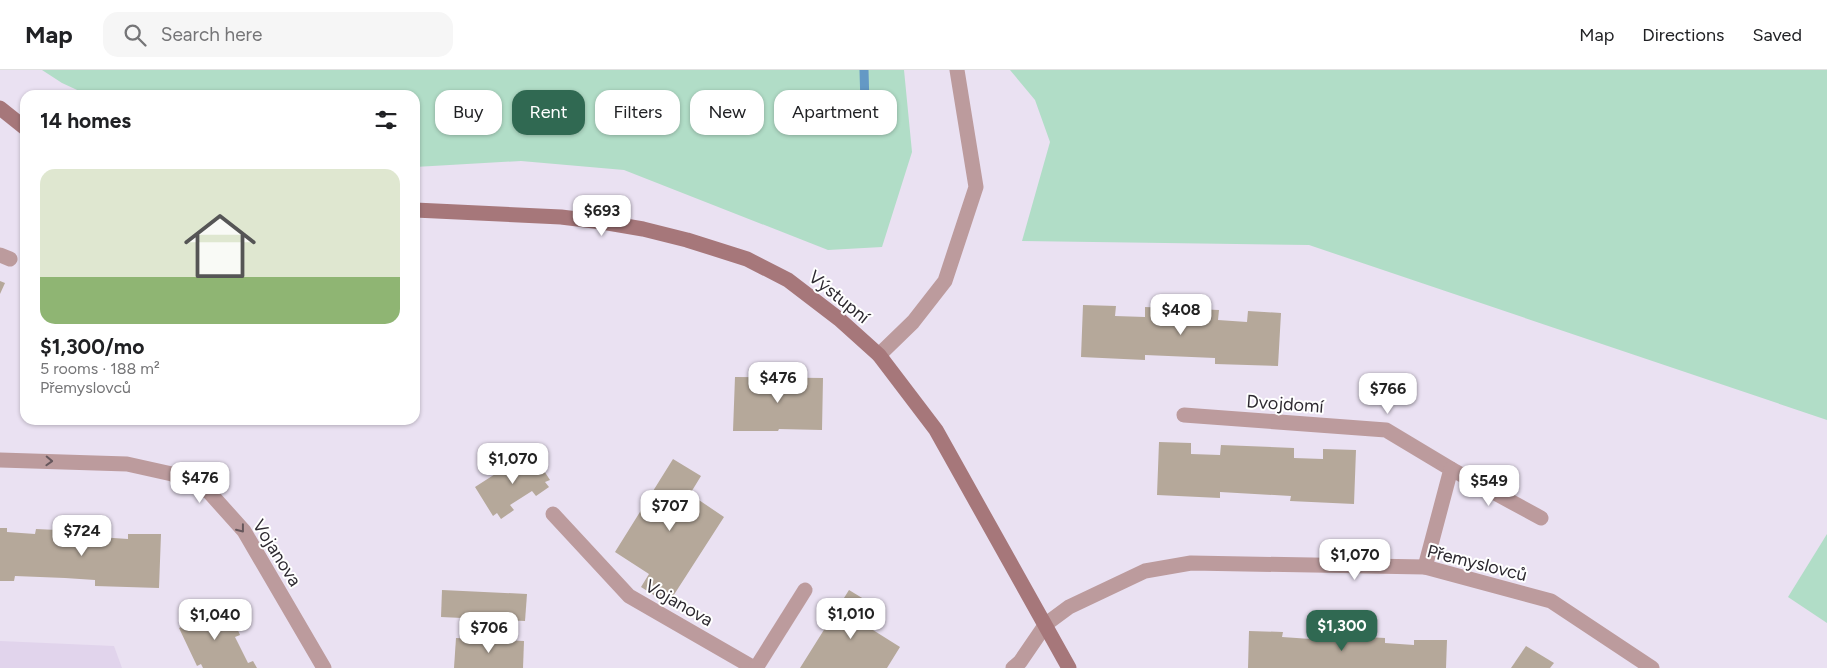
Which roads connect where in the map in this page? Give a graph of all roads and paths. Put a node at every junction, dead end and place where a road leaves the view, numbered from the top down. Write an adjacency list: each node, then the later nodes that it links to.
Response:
1 (957, 70): 5 (street)
2 (0, 108): 3 (street)
3 (20, 124)
4 (420, 210): 5 (street, Výstupní)
5 (879, 355): 13 (street, Výstupní)
6 (1184, 415): 8 (street, Dvojdomí)
7 (0, 460): 14 (street, Vojanova, one-way to 14)
8 (1452, 469): 10 (street, Dvojdomí); 11 (street)
9 (553, 514): 15 (street, Vojanova)
10 (1541, 518)
11 (1425, 567): 13 (street, Přemyslovců); 18 (street, Přemyslovců)
12 (805, 590): 15 (street)
13 (1046, 624): 16 (street); 17 (street, Výstupní)
14 (324, 668)
15 (755, 668)
16 (1013, 668)
17 (1069, 668)
18 (1652, 668)

